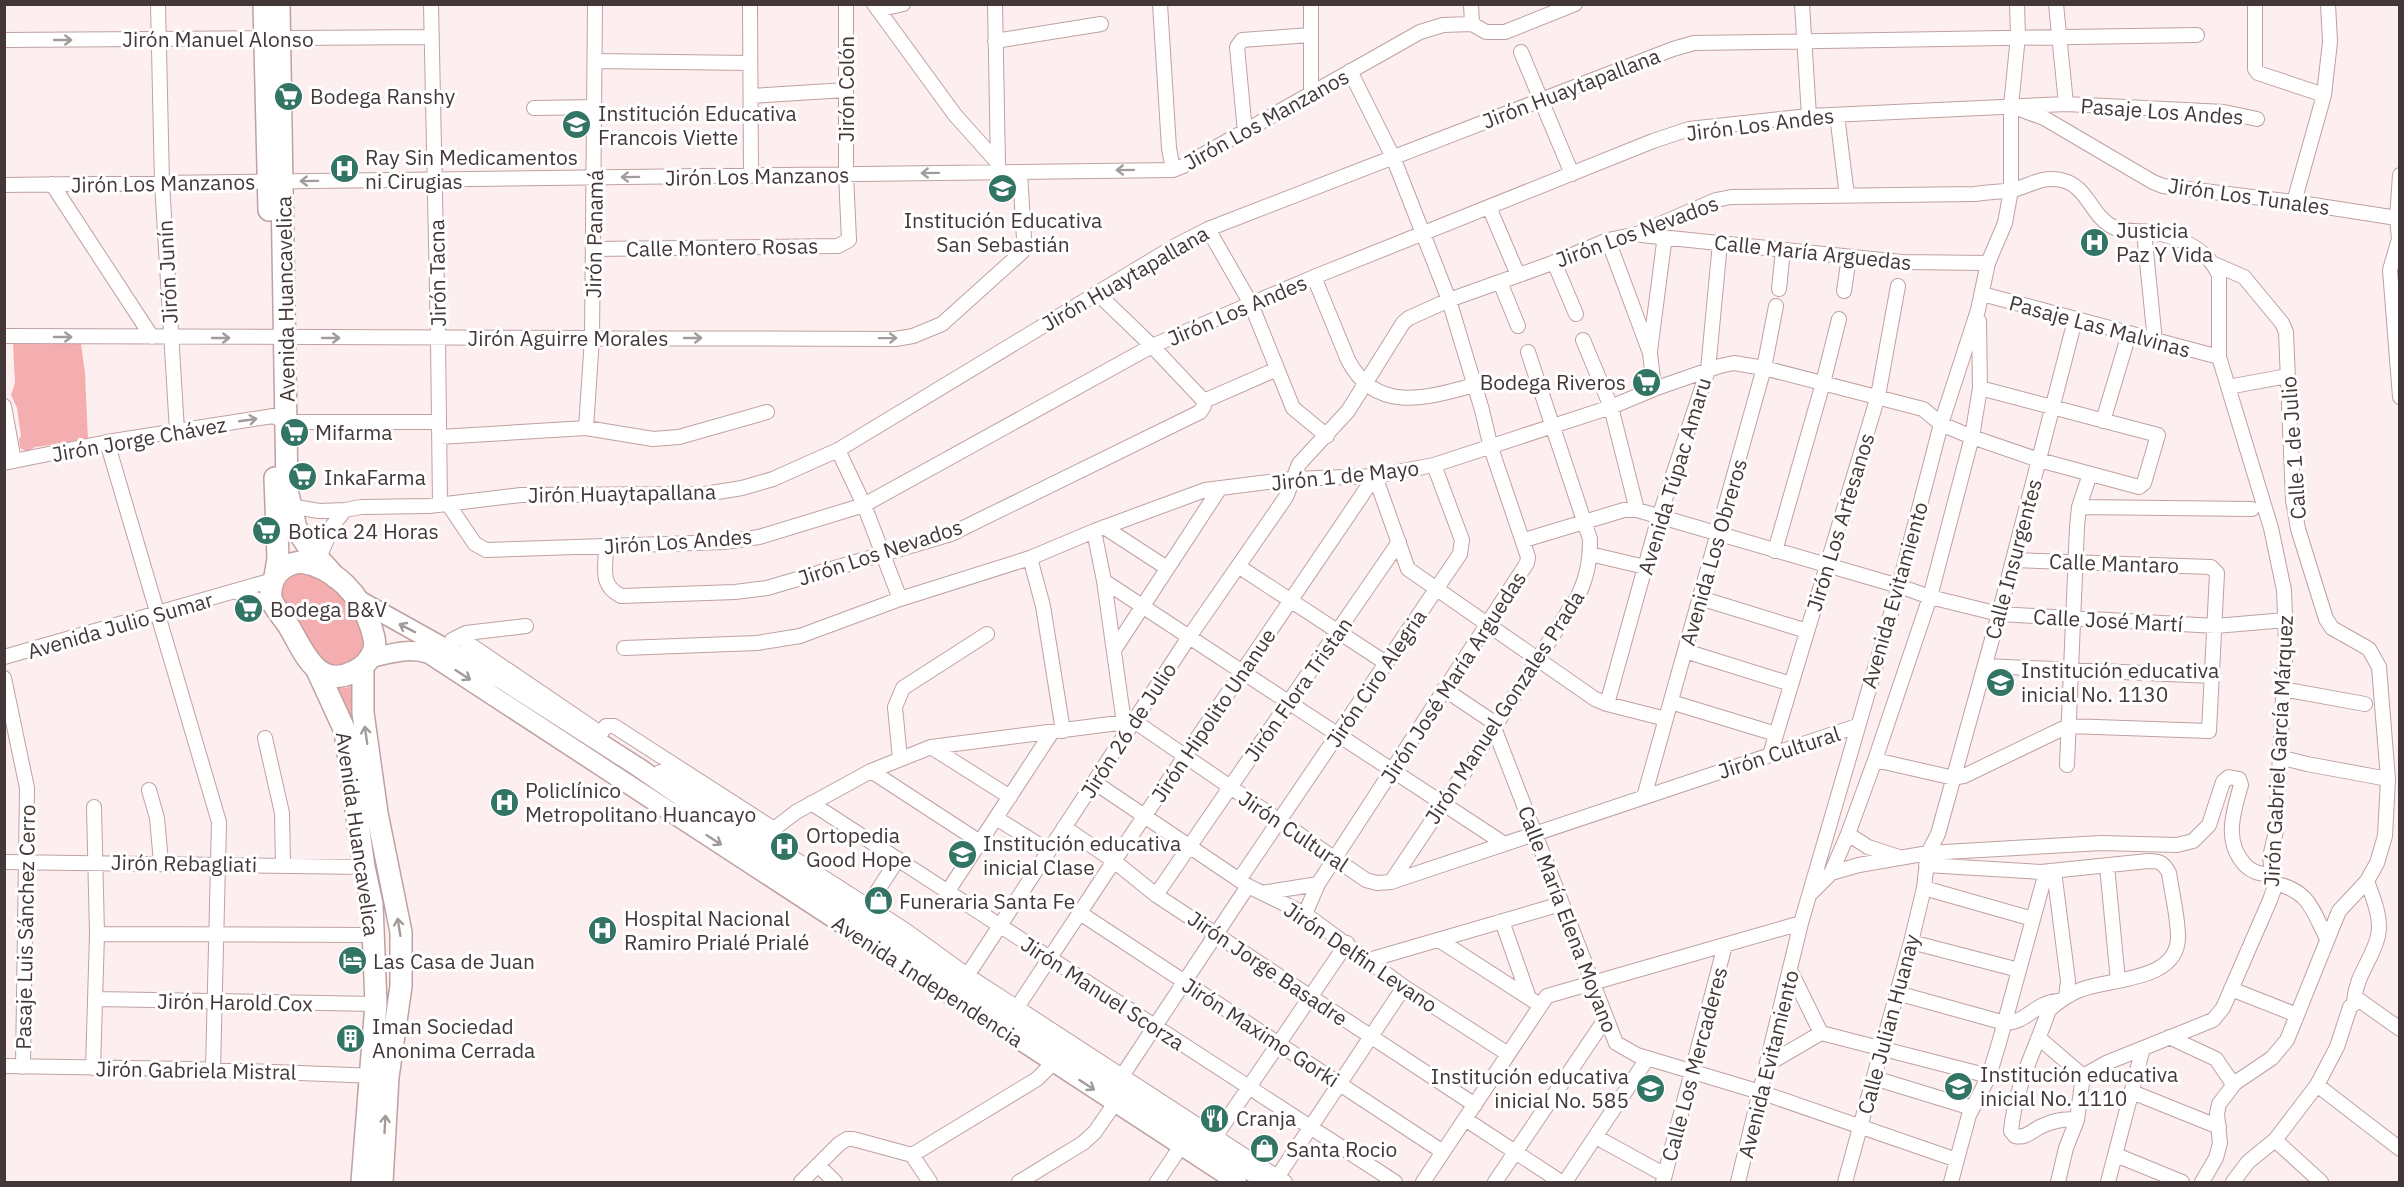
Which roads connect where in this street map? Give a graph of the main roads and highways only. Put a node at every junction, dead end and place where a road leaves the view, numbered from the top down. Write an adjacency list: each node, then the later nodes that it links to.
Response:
1 (264, 4): 3 (highway, Avenida Huancavelica)
2 (279, 4): 3 (highway, Avenida Huancavelica)
3 (272, 39): 4 (highway, Avenida Huancavelica)
4 (283, 506): 5 (highway, Avenida Huancavelica); 6 (highway, Avenida Huancavelica)
5 (274, 578): 6 (highway); 9 (highway)
6 (336, 578): 7 (highway)
7 (359, 600): 8 (highway); 11 (main road, Avenida Independencia, one-way to 7)
8 (367, 662): 9 (highway); 10 (highway, Avenida Huancavelica, one-way to 8); 11 (main road, Avenida Independencia, one-way to 11)
9 (317, 670): 10 (highway, Avenida Huancavelica)
10 (368, 825): 13 (highway, Avenida Huancavelica); 13 (highway, Avenida Huancavelica, one-way to 10)
11 (761, 846): 12 (main road, Avenida Independencia)
12 (860, 918): 15 (main road, Avenida Independencia); 18 (main road, Avenida Independencia, one-way to 18)
13 (379, 1076): 14 (highway, Avenida Huancavelica)
14 (374, 1154): 16 (highway, Avenida Huancavelica); 17 (highway, Avenida Huancavelica)
15 (1269, 1180)
16 (362, 1182)
17 (382, 1182)
18 (1237, 1182)

